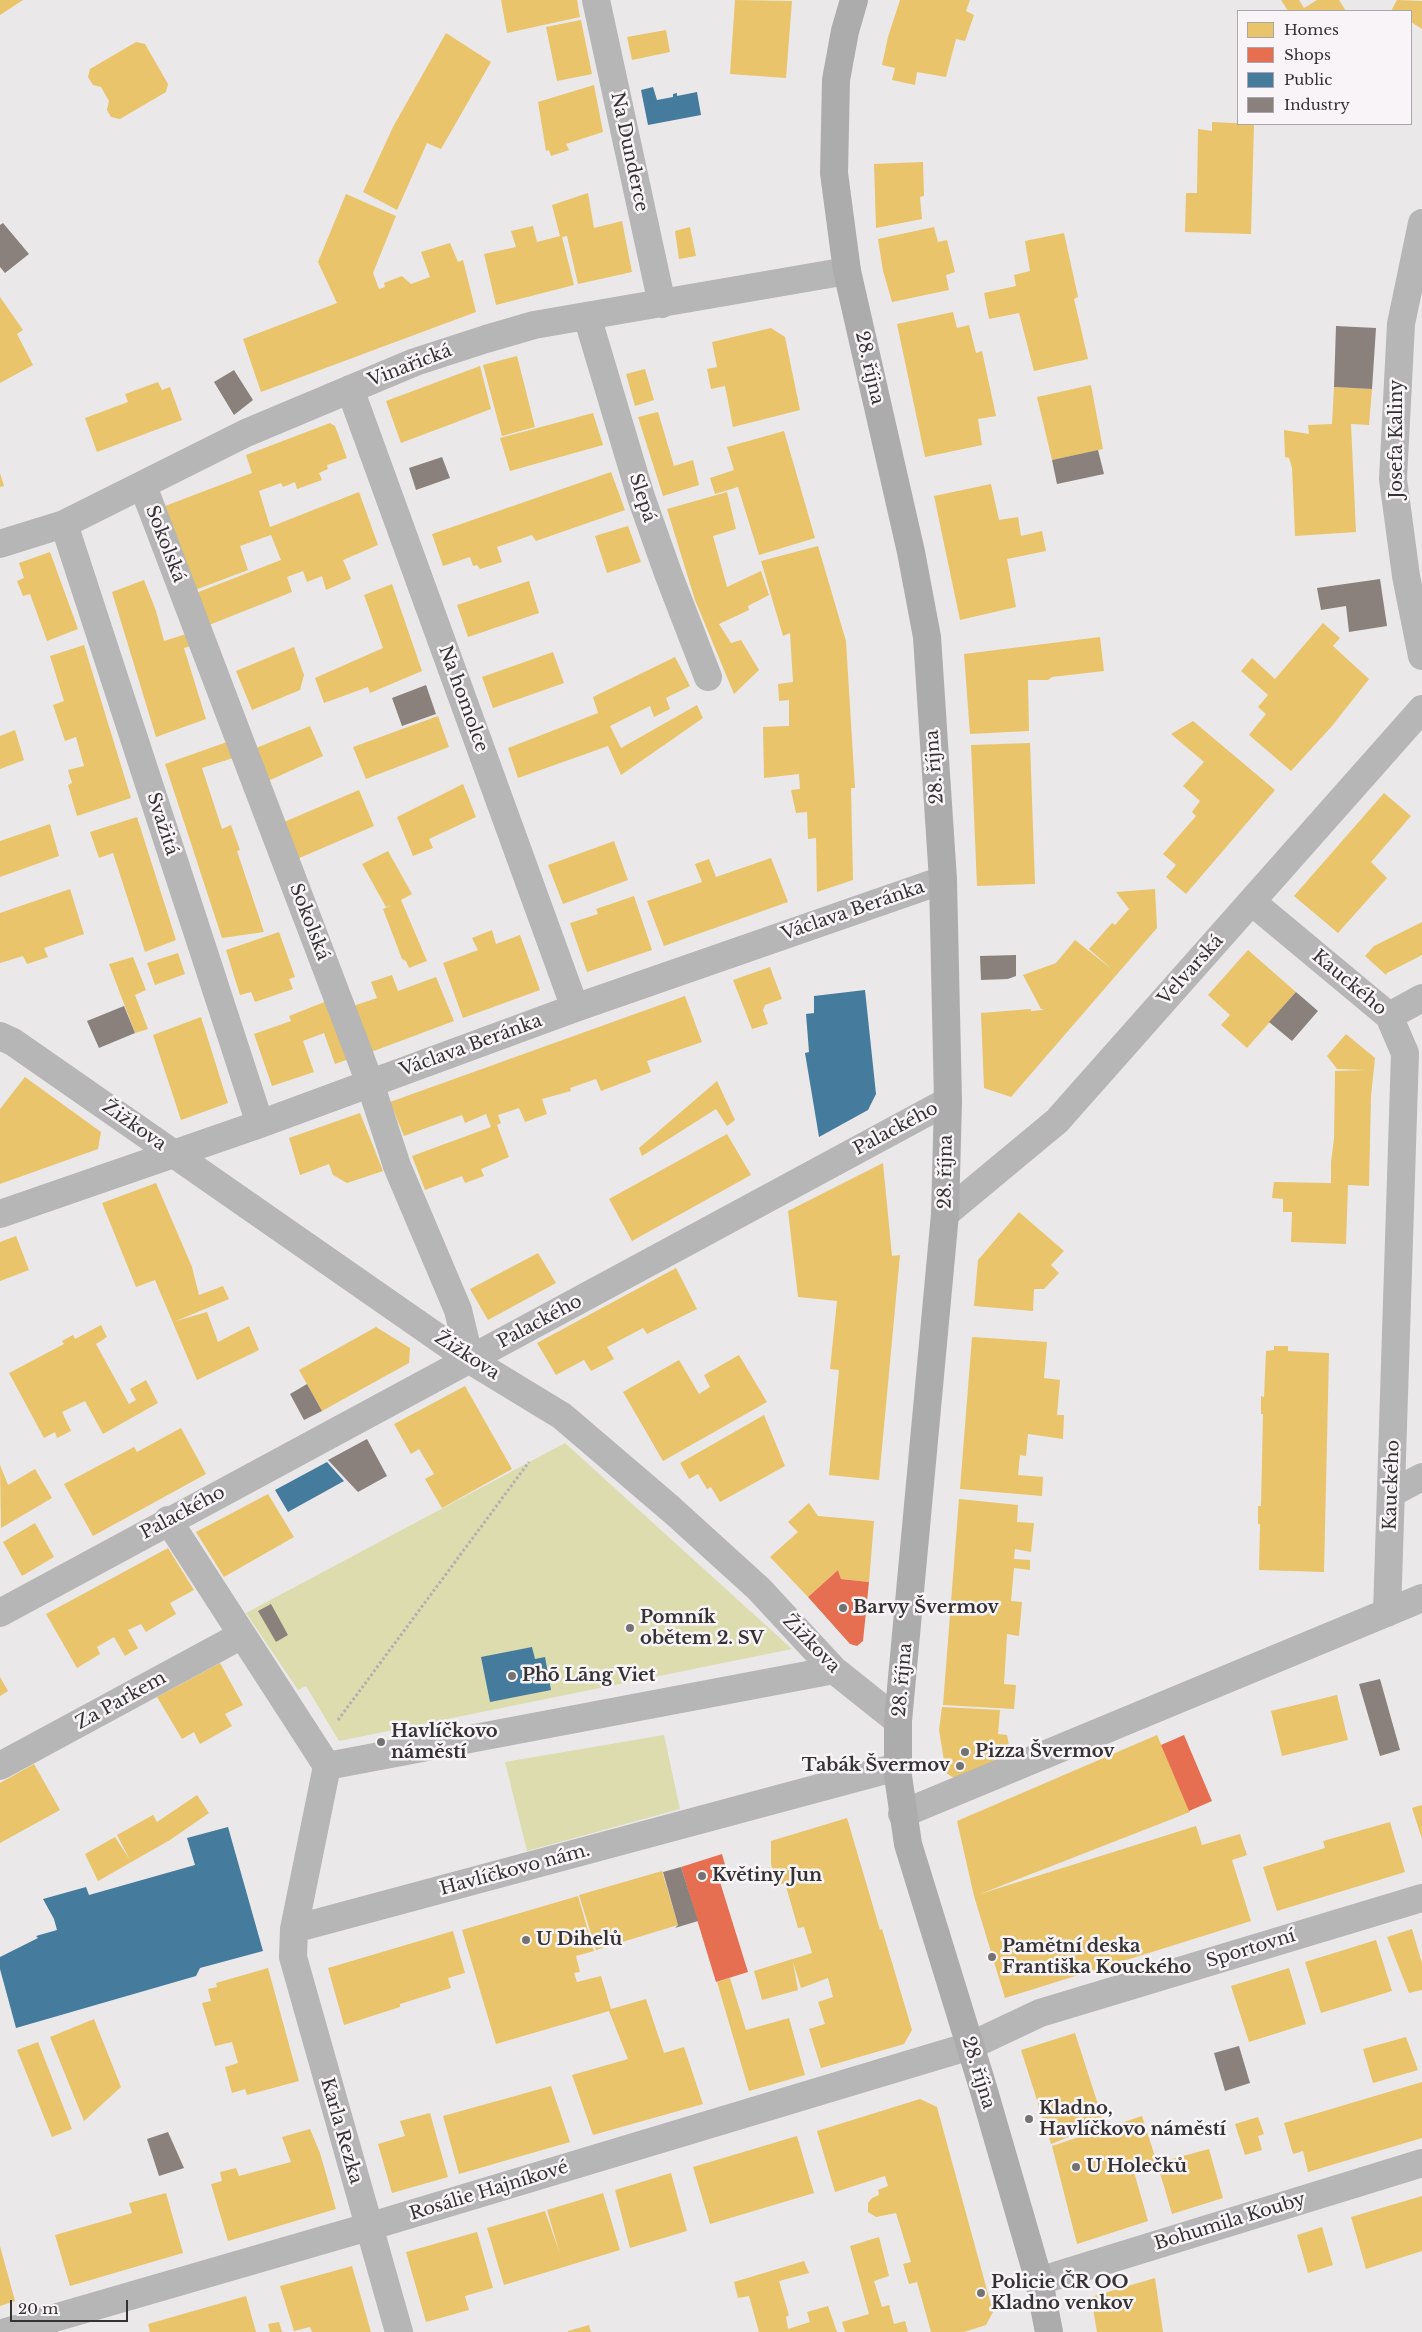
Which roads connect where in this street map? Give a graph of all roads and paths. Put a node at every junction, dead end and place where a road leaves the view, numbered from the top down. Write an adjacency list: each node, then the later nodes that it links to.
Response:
1 (596, 0): 5 (street, Na Dunderce)
2 (854, 0): 4 (main road, 28. října)
3 (1422, 222): 11 (street, Josefa Kaliny)
4 (847, 271): 5 (street, Vinařická); 14 (main road, 28. října)
5 (662, 304): 6 (street, Vinařická)
6 (587, 316): 7 (street, Vinařická); 12 (street, Slepá)
7 (350, 389): 8 (street, Vinařická); 17 (street, Na homolce)
8 (143, 486): 9 (street, Vinařická); 20 (street, Sokolská)
9 (64, 524): 10 (street, Vinařická); 22 (street, Svažitá)
10 (0, 544)
11 (1422, 656)
12 (708, 677)
13 (1422, 709): 15 (street, Velvarská)
14 (943, 880): 17 (street, Václava Beránka); 21 (main road, 28. října)
15 (1252, 902): 18 (street, Kauckého); 25 (street, Velvarská)
16 (1422, 998): 18 (street)
17 (575, 1008): 20 (street, Václava Beránka)
18 (1389, 1016): 29 (street, Kauckého)
19 (0, 1036): 23 (street, Žižkova)
20 (370, 1083): 22 (street, Václava Beránka); 26 (street, Sokolská)
21 (948, 1101): 25 (main road, 28. října); 26 (street, Palackého)
22 (260, 1124): 23 (street, Václava Beránka)
23 (173, 1154): 24 (street, Václava Beránka); 26 (street, Žižkova)
24 (0, 1214)
25 (945, 1214): 36 (main road, 28. října)
26 (470, 1360): 30 (street, Palackého); 35 (street, Žižkova)
27 (529, 1462): 37 (path)
28 (1422, 1477): 29 (street)
29 (1392, 1493): 33 (street, Kauckého)
30 (168, 1520): 32 (street, Palackého); 34 (street)
31 (1422, 1598): 33 (street)
32 (0, 1613)
33 (1387, 1613): 40 (street)
34 (242, 1635): 37 (street); 38 (street, Za Parkem)
35 (834, 1670): 36 (street, Žižkova); 37 (street)
36 (898, 1721): 39 (main road, 28. října)
37 (322, 1757): 42 (street)
38 (0, 1766)
39 (897, 1767): 40 (main road, 28. října); 42 (street, Havlíčkovo nám.)
40 (902, 1814): 43 (main road, 28. října)
41 (1422, 1898): 43 (street, Sportovní)
42 (294, 1930): 45 (street, Karla Rezka)
43 (970, 2046): 45 (street, Rosálie Hajníkové); 46 (main road, 28. října)
44 (1422, 2163): 46 (street, Bohumila Kouby)
45 (368, 2227): 47 (street, Rosálie Hajníkové); 48 (street, Karla Rezka)
46 (1039, 2282): 49 (main road, 28. října)
47 (6, 2332)
48 (399, 2332)
49 (1049, 2332)

